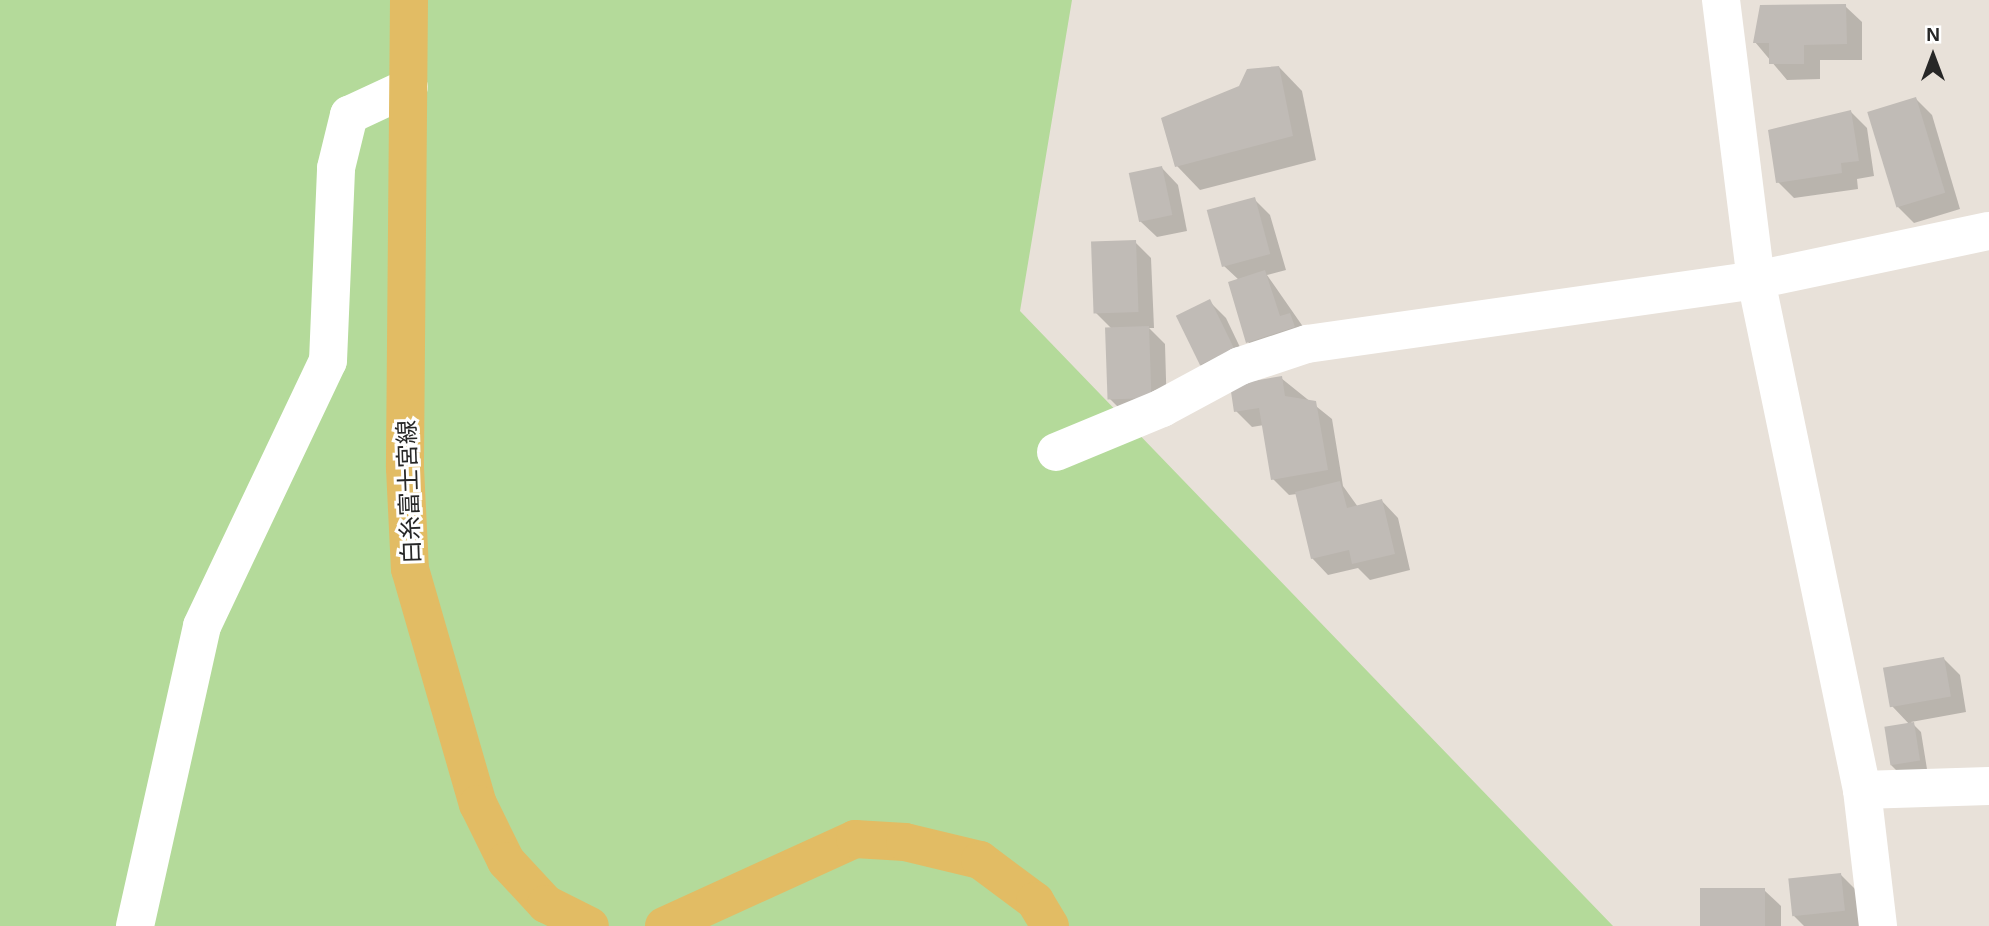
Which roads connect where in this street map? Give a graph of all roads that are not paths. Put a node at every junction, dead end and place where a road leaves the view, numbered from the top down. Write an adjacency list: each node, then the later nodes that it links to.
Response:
1 (409, 0): 3 (main road, 白糸富士宮線)
2 (1721, 0): 5 (street)
3 (410, 87): 9 (street); 10 (main road, 白糸富士宮線)
4 (1989, 232): 5 (street)
5 (1756, 280): 6 (street); 8 (street)
6 (1056, 452)
7 (1989, 786): 8 (street)
8 (1862, 790): 13 (street)
9 (135, 926)
10 (590, 926)
11 (664, 926): 12 (main road)
12 (1050, 926)
13 (1878, 926)

